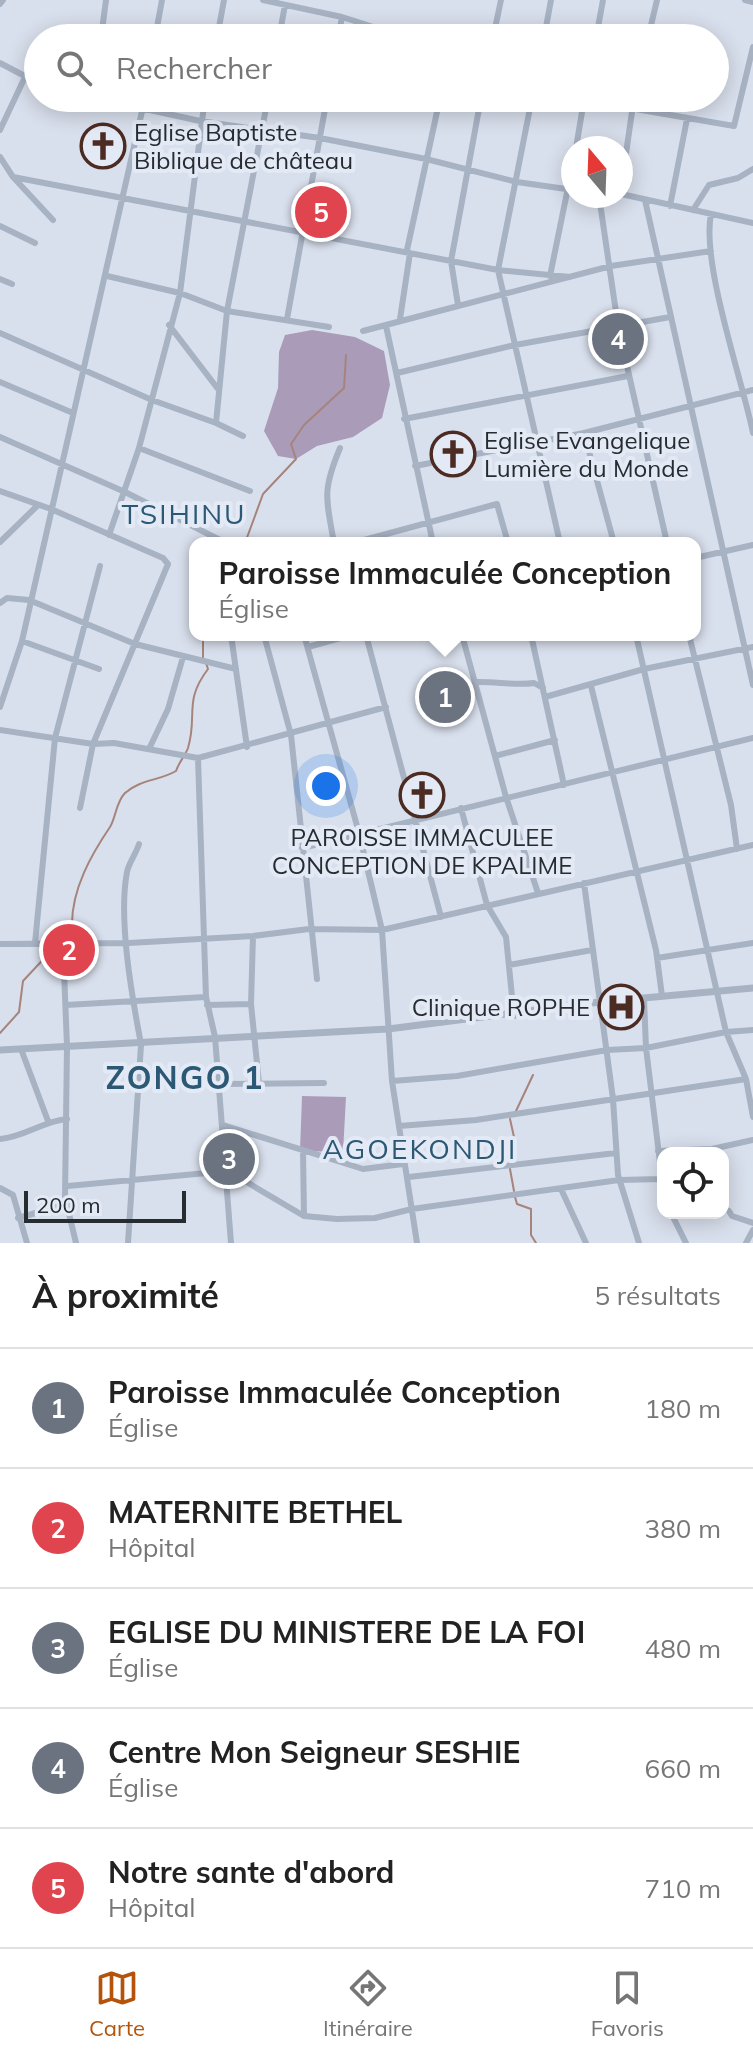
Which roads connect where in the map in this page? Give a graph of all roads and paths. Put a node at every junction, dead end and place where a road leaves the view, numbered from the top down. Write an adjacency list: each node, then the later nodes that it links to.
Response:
1 (106, 0): 13 (street)
2 (162, 0): 14 (street)
3 (224, 0): 15 (street)
4 (263, 0): 10 (street)
5 (501, 0): 19 (street)
6 (551, 0): 20 (street)
7 (603, 0): 21 (street)
8 (657, 0): 22 (street)
9 (745, 0): 11 (street)
10 (280, 2): 12 (street); 16 (street)
11 (753, 2)
12 (342, 17): 17 (street); 18 (street)
13 (103, 24)
14 (158, 24)
15 (220, 24)
16 (279, 24)
17 (341, 24)
18 (364, 24)
19 (496, 24)
20 (547, 24)
21 (599, 24)
22 (651, 24)
23 (753, 47): 38 (street)
24 (0, 63): 25 (street)
25 (24, 76)
26 (24, 79): 40 (street)
27 (143, 112): 53 (street)
28 (153, 112): 39 (street)
29 (202, 112): 39 (street)
30 (265, 112): 41 (street)
31 (325, 112): 44 (street)
32 (437, 112): 46 (street)
33 (479, 112): 48 (street)
34 (530, 112): 50 (street)
35 (582, 112): 42 (street)
36 (631, 112): 43 (street)
37 (638, 112): 38 (street)
38 (687, 119): 55 (street)
39 (200, 121): 41 (street); 58 (street)
40 (0, 130)
41 (262, 130): 44 (street); 62 (street)
42 (578, 136)
43 (628, 136)
44 (320, 138): 46 (street); 65 (street)
45 (0, 157): 49 (street)
46 (426, 159): 48 (street); 67 (street)
47 (753, 169): 59 (street)
48 (468, 171): 50 (street); 70 (street)
49 (13, 177): 53 (street); 61 (street)
50 (517, 182): 51 (street); 72 (street)
51 (561, 189)
52 (633, 196): 54 (street)
53 (121, 200): 58 (street); 73 (street)
54 (645, 200): 55 (street); 69 (street)
55 (670, 206): 59 (street)
56 (567, 208): 74 (street)
57 (601, 208): 71 (street)
58 (189, 210): 62 (street); 78 (street)
59 (693, 210): 60 (street)
60 (711, 214): 63 (street); 68 (street)
61 (53, 220)
62 (243, 222): 65 (street); 81 (street)
63 (753, 223)
64 (0, 226): 66 (street)
65 (302, 232): 67 (street); 83 (street)
66 (35, 243)
67 (409, 251): 70 (street); 84 (street)
68 (711, 251): 69 (street); 98 (street)
69 (659, 257): 71 (street); 82 (street)
70 (451, 261): 72 (street); 80 (street)
71 (611, 266): 75 (street); 87 (street)
72 (498, 270): 74 (street); 79 (street)
73 (107, 276): 78 (street); 92 (street)
74 (550, 276): 75 (street)
75 (570, 277): 79 (street)
76 (0, 279): 77 (street)
77 (12, 284)
78 (180, 293): 81 (street); 85 (street)
79 (505, 296): 80 (street); 91 (street)
80 (458, 305): 84 (street)
81 (227, 311): 83 (street); 96 (street)
82 (670, 317): 87 (street); 101 (street)
83 (287, 319): 88 (street)
84 (400, 319): 86 (street)
85 (169, 325): 96 (street); 100 (street)
86 (386, 326): 89 (street); 93 (street)
87 (618, 326): 91 (street); 94 (street)
88 (329, 327)
89 (363, 331)
90 (0, 333): 92 (street)
91 (515, 345): 93 (street); 99 (street)
92 (84, 369): 100 (street); 102 (street)
93 (397, 373): 103 (street)
94 (628, 376): 99 (street); 104 (street)
95 (0, 382): 102 (street)
96 (219, 390): 105 (street)
97 (753, 390): 98 (street)
98 (745, 391): 101 (street); 107 (street)
99 (526, 395): 103 (street); 110 (street)
100 (152, 400): 105 (street); 111 (street)
101 (690, 407): 104 (street); 132 (street)
102 (73, 413): 113 (street)
103 (404, 419): 114 (street)
104 (640, 419): 106 (street); 129 (street)
105 (216, 423): 108 (street)
106 (584, 433): 110 (street); 128 (street)
107 (753, 433)
108 (243, 436)
109 (0, 437): 113 (street)
110 (535, 442): 114 (street); 127 (street)
111 (139, 448): 116 (street); 117 (street)
112 (340, 448): 123 (street)
113 (62, 465): 117 (street); 119 (street)
114 (415, 466): 120 (street)
115 (0, 491): 118 (street)
116 (250, 491)
117 (125, 492): 121 (street); 122 (street)
118 (37, 506): 119 (street); 130 (street)
119 (51, 509): 121 (street); 135 (street)
120 (426, 521): 124 (street); 125 (street); 126 (street)
121 (109, 535): 148 (street)
122 (214, 537)
123 (333, 537)
124 (373, 537)
125 (431, 537)
126 (506, 537)
127 (559, 537)
128 (612, 537)
129 (666, 537)
130 (0, 542)
131 (753, 545): 132 (street)
132 (724, 552): 133 (street); 150 (street)
133 (701, 557)
134 (100, 566): 137 (street)
135 (29, 600): 136 (street); 137 (street); 138 (street)
136 (0, 603)
137 (87, 626): 148 (street); 153 (street)
138 (22, 641): 153 (street); 161 (street)
139 (232, 641): 155 (street)
140 (266, 641): 167 (street)
141 (306, 641): 149 (street)
142 (330, 641): 149 (street)
143 (368, 641): 164 (street)
144 (464, 641): 157 (street)
145 (532, 641): 160 (street)
146 (637, 641): 156 (street)
147 (690, 641): 152 (street)
148 (135, 644): 151 (street); 171 (street)
149 (308, 647): 165 (street)
150 (750, 648): 152 (street); 158 (street)
151 (183, 657): 155 (street); 173 (street)
152 (695, 659): 156 (street); 174 (street)
153 (77, 662): 154 (street); 168 (street)
154 (99, 669)
155 (236, 669): 172 (street)
156 (644, 669): 159 (street); 177 (street)
157 (475, 682): 160 (street); 175 (street)
158 (753, 685)
159 (591, 686): 162 (street); 178 (street)
160 (543, 688): 162 (street)
161 (3, 691): 163 (street)
162 (545, 697): 170 (street)
163 (0, 707)
164 (386, 707): 165 (street); 183 (street)
165 (330, 724): 167 (street); 184 (street)
166 (0, 730): 168 (street)
167 (291, 735): 172 (street); 187 (street)
168 (55, 738): 171 (street); 199 (street)
169 (753, 738): 174 (street)
170 (555, 740): 175 (street); 179 (street)
171 (93, 744): 173 (street); 181 (street)
172 (247, 747): 176 (street)
173 (149, 749): 176 (street)
174 (715, 749): 177 (street); 188 (street)
175 (495, 756): 180 (street)
176 (198, 758): 198 (street)
177 (666, 760): 178 (street); 189 (street)
178 (614, 772): 179 (street); 190 (street)
179 (564, 785): 180 (street)
180 (506, 797): 182 (street); 192 (street)
181 (80, 808)
182 (461, 808): 183 (street); 193 (street)
183 (414, 819): 184 (street); 194 (street)
184 (359, 833): 187 (street); 196 (street)
185 (139, 844): 200 (street)
186 (753, 845): 188 (street)
187 (302, 848): 195 (street)
188 (737, 849): 189 (street)
189 (687, 861): 190 (street); 204 (street)
190 (635, 873): 191 (street); 206 (street)
191 (584, 883): 192 (street); 205 (street)
192 (538, 893): 193 (street)
193 (487, 905): 194 (street); 207 (street)
194 (441, 917): 196 (street)
195 (309, 929): 196 (street); 197 (street); 208 (street)
196 (382, 930): 220 (street)
197 (253, 936): 198 (street); 216 (street)
198 (205, 938): 200 (street); 212 (street)
199 (35, 943): 202 (street); 203 (street)
200 (129, 943): 203 (street); 214 (street)
201 (753, 943): 204 (street)
202 (0, 944)
203 (63, 945): 217 (street)
204 (708, 948): 206 (street); 210 (street)
205 (592, 950): 207 (street); 215 (street)
206 (657, 958): 211 (street)
207 (509, 965): 219 (street)
208 (317, 979)
209 (753, 988): 210 (street)
210 (719, 989): 211 (street); 222 (street)
211 (662, 996): 213 (street)
212 (206, 997): 214 (street); 218 (street)
213 (644, 999): 215 (street); 227 (street)
214 (133, 1000): 217 (street); 225 (street)
215 (600, 1002): 219 (street); 230 (street)
216 (251, 1004): 218 (street); 224 (street)
217 (66, 1005): 226 (street)
218 (207, 1005): 223 (street)
219 (514, 1016): 220 (street)
220 (388, 1029): 224 (street); 232 (street)
221 (753, 1030): 222 (street)
222 (726, 1032): 227 (street); 231 (street)
223 (215, 1037): 224 (street); 225 (street); 235 (street)
224 (256, 1038): 233 (street)
225 (141, 1044): 226 (street); 253 (street)
226 (67, 1046): 228 (street); 239 (street)
227 (646, 1048): 230 (street); 236 (street)
228 (21, 1049): 229 (street); 240 (street)
229 (0, 1050)
230 (607, 1050): 232 (street); 237 (street)
231 (746, 1079): 236 (street); 238 (street)
232 (392, 1081): 242 (street)
233 (259, 1083): 234 (street); 235 (street)
234 (324, 1083)
235 (217, 1084): 241 (street)
236 (651, 1094): 237 (street); 245 (street)
237 (613, 1099): 242 (street); 248 (street)
238 (753, 1117)
239 (67, 1119): 240 (street); 255 (street)
240 (48, 1121): 243 (street)
241 (223, 1125): 247 (street); 250 (street)
242 (399, 1126): 249 (street)
243 (0, 1139)
244 (753, 1140): 246 (street)
245 (658, 1147)
246 (721, 1147)
247 (303, 1150): 249 (street); 261 (street)
248 (616, 1153): 251 (street); 252 (street)
249 (403, 1164): 251 (street)
250 (228, 1171): 253 (street); 261 (street); 269 (street)
251 (409, 1177): 259 (street)
252 (619, 1180): 254 (street); 257 (street); 272 (street)
253 (133, 1183): 255 (street); 268 (street)
254 (657, 1183)
255 (68, 1186): 258 (street)
256 (0, 1188): 262 (street)
257 (561, 1189): 259 (street); 271 (street)
258 (67, 1204): 262 (street); 267 (street)
259 (412, 1209): 261 (street); 270 (street)
260 (729, 1211): 264 (street)
261 (304, 1216)
262 (18, 1218): 266 (street)
263 (674, 1219): 273 (street)
264 (753, 1223)
265 (753, 1230): 274 (street)
266 (27, 1243)
267 (74, 1243)
268 (128, 1243)
269 (231, 1243)
270 (417, 1243)
271 (586, 1243)
272 (639, 1243)
273 (686, 1243)
274 (746, 1243)

